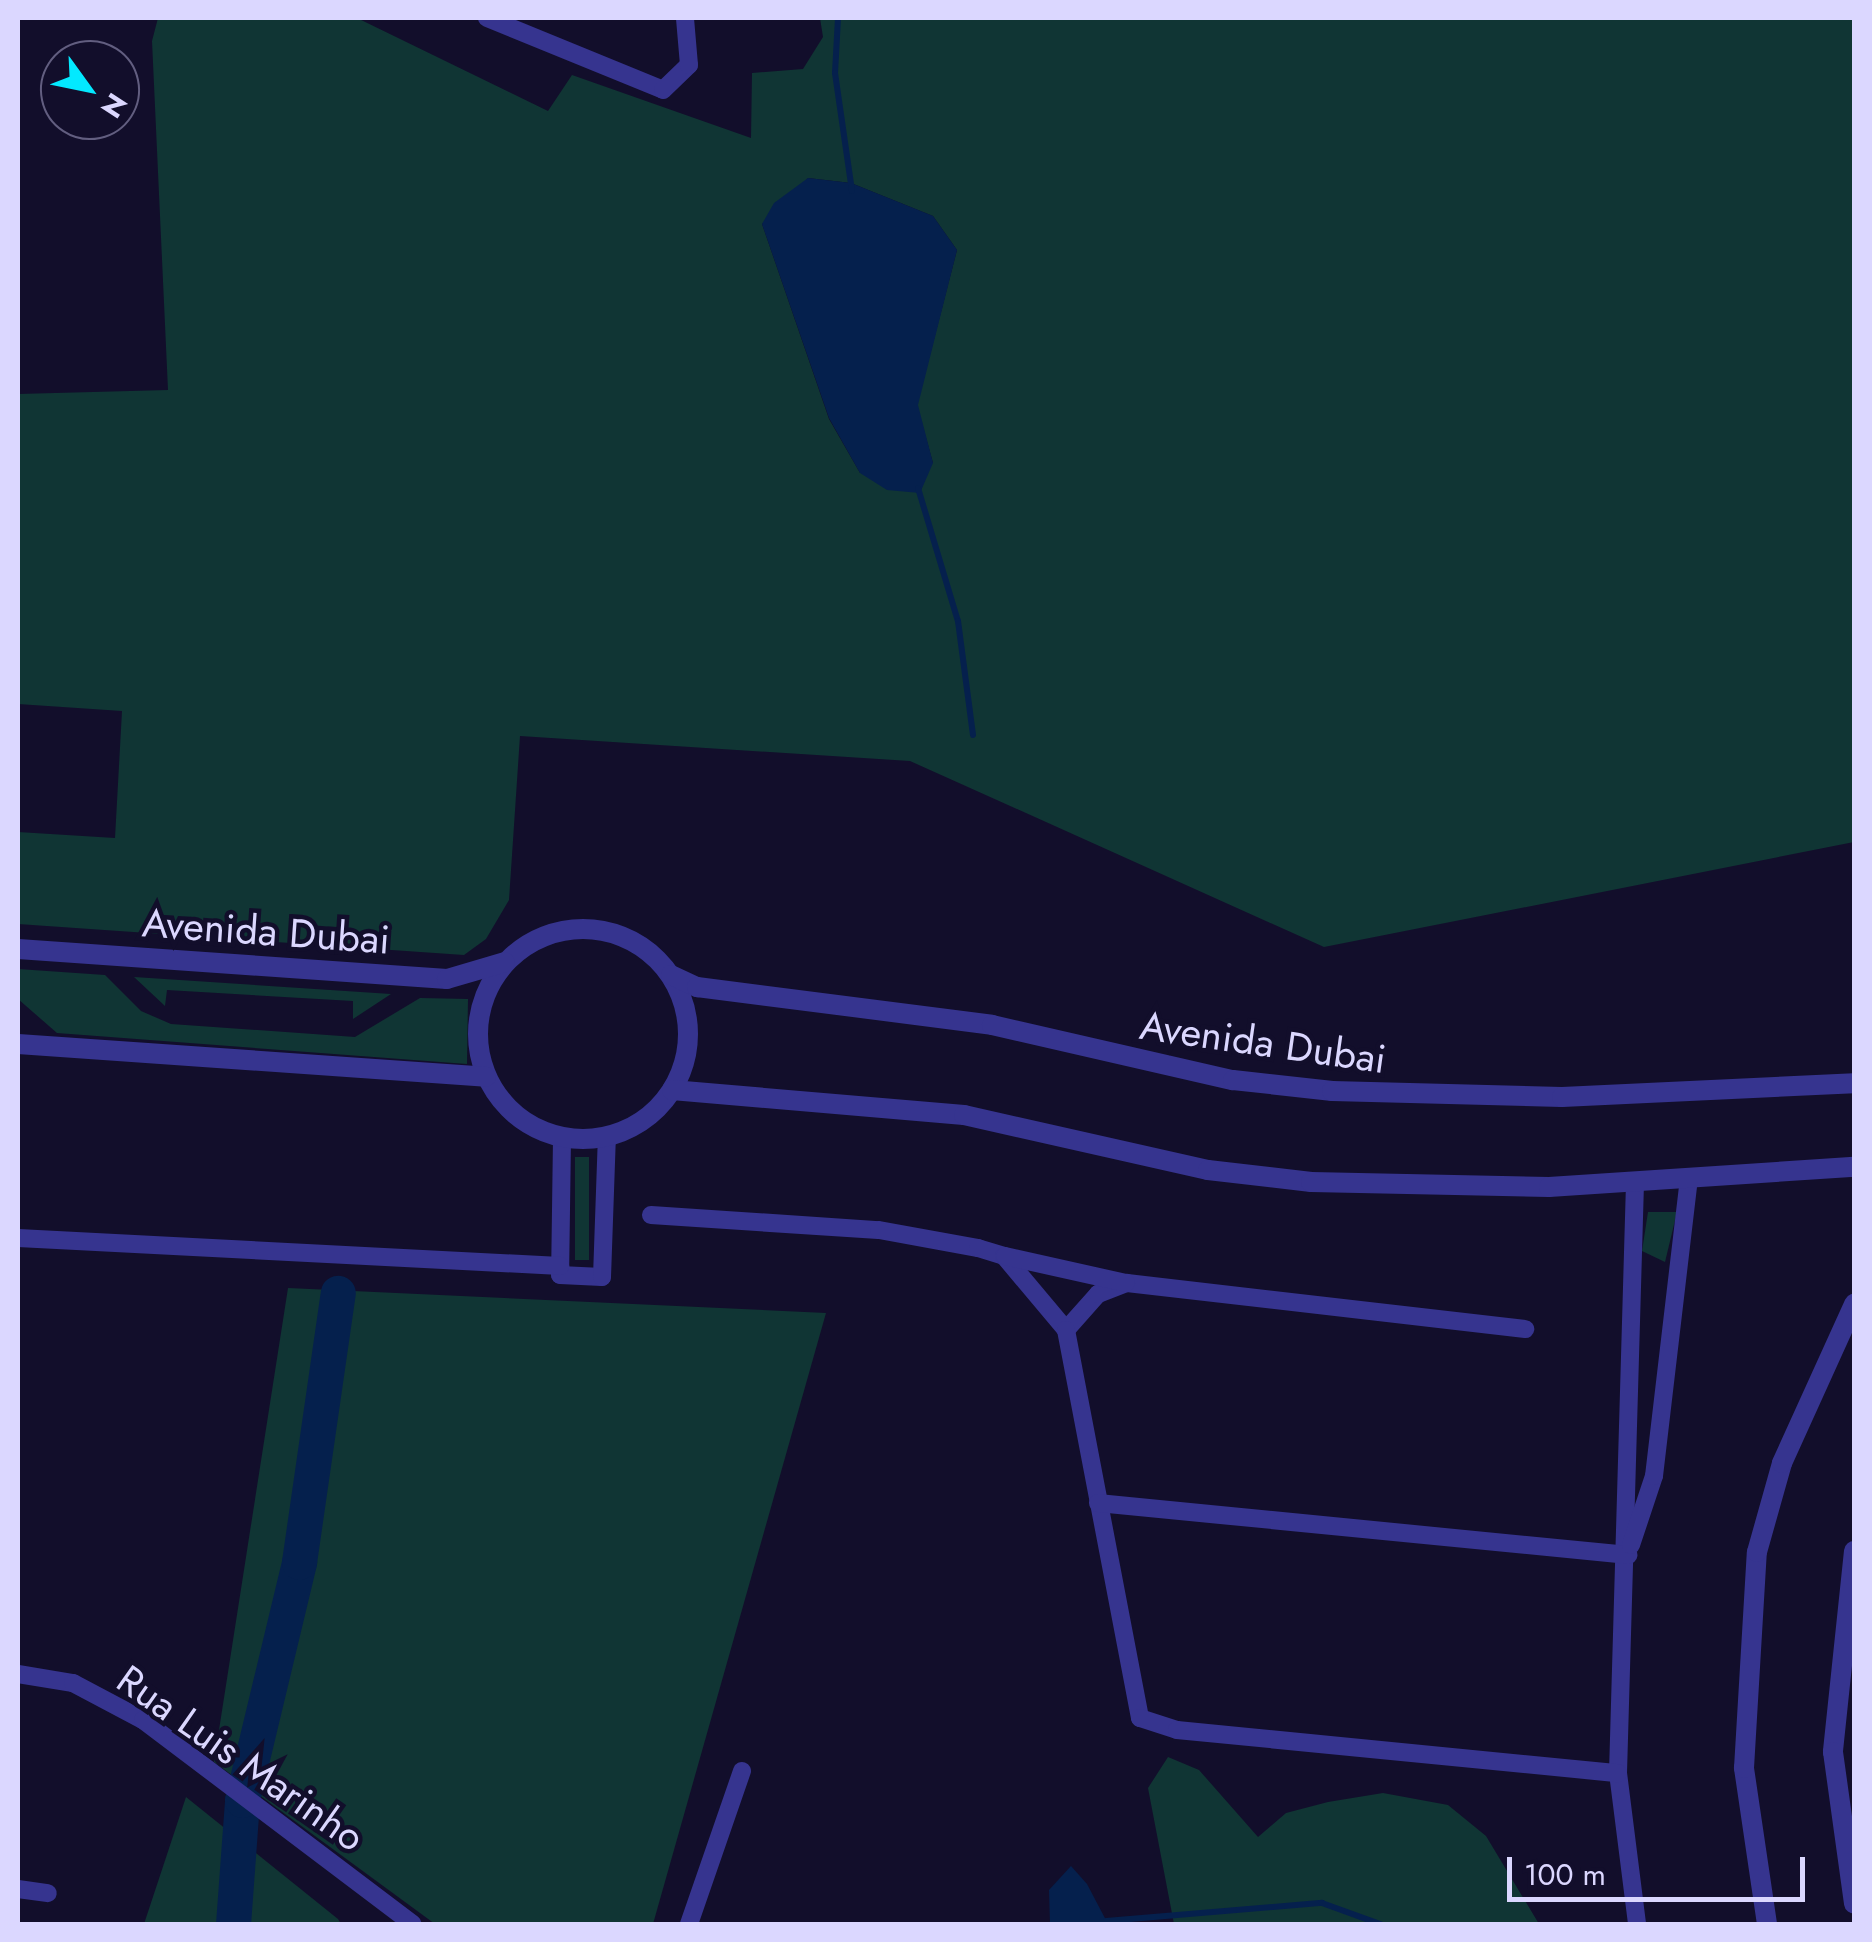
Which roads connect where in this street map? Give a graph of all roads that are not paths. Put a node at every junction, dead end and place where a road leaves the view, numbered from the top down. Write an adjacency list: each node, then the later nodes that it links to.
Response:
1 (487, 18): 2 (street)
2 (685, 18)
3 (18, 949): 4 (street, Avenida Dubai)
4 (506, 961): 5 (street, Avenida Dubai); 7 (street, Avenida Dubai)
5 (671, 975): 8 (street, Avenida Dubai); 9 (street)
6 (18, 1044): 7 (street)
7 (486, 1077): 11 (street)
8 (1854, 1083)
9 (672, 1090): 10 (street); 14 (street)
10 (607, 1136): 11 (street); 18 (street)
11 (562, 1138): 18 (street)
12 (1854, 1168): 13 (street)
13 (1688, 1180): 14 (street); 25 (street)
14 (1635, 1184): 25 (street)
15 (651, 1216): 17 (street)
16 (18, 1238): 18 (street)
17 (1004, 1256): 19 (street); 22 (street)
18 (560, 1266)
19 (1127, 1283): 21 (street); 22 (street)
20 (1854, 1304): 35 (street)
21 (1525, 1329)
22 (1066, 1330): 23 (street)
23 (1098, 1503): 25 (street); 28 (street)
24 (1854, 1551): 31 (street)
25 (1628, 1555): 28 (street)
26 (18, 1674): 32 (street, Rua Luis Marinho)
27 (742, 1771): 33 (street)
28 (1618, 1773): 34 (street)
29 (18, 1889): 30 (street)
30 (48, 1893)
31 (1854, 1904)
32 (413, 1924)
33 (690, 1924)
34 (1638, 1924)
35 (1767, 1924)

